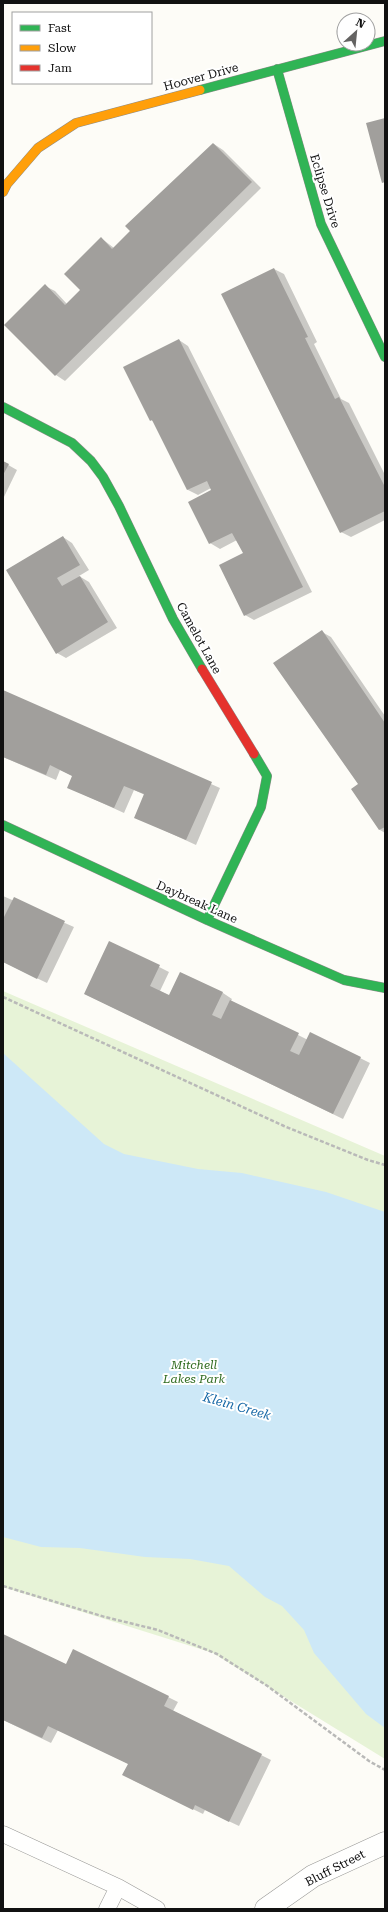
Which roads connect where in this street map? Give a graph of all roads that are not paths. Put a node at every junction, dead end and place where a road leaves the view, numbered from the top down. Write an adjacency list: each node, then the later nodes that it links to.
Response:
1 (385, 41): 2 (street, Hoover Drive)
2 (277, 69): 3 (street, Hoover Drive); 4 (street, Eclipse Drive)
3 (3, 192)
4 (385, 357)
5 (3, 407): 7 (street, Camelot Lane)
6 (3, 825): 7 (street, Daybreak Lane)
7 (207, 920): 8 (street, Daybreak Lane)
8 (385, 988)
9 (3, 1834): 11 (lane)
10 (385, 1843): 14 (street, Bluff Street)
11 (118, 1887): 12 (lane); 13 (lane)
12 (106, 1909)
13 (157, 1909)
14 (266, 1909)

